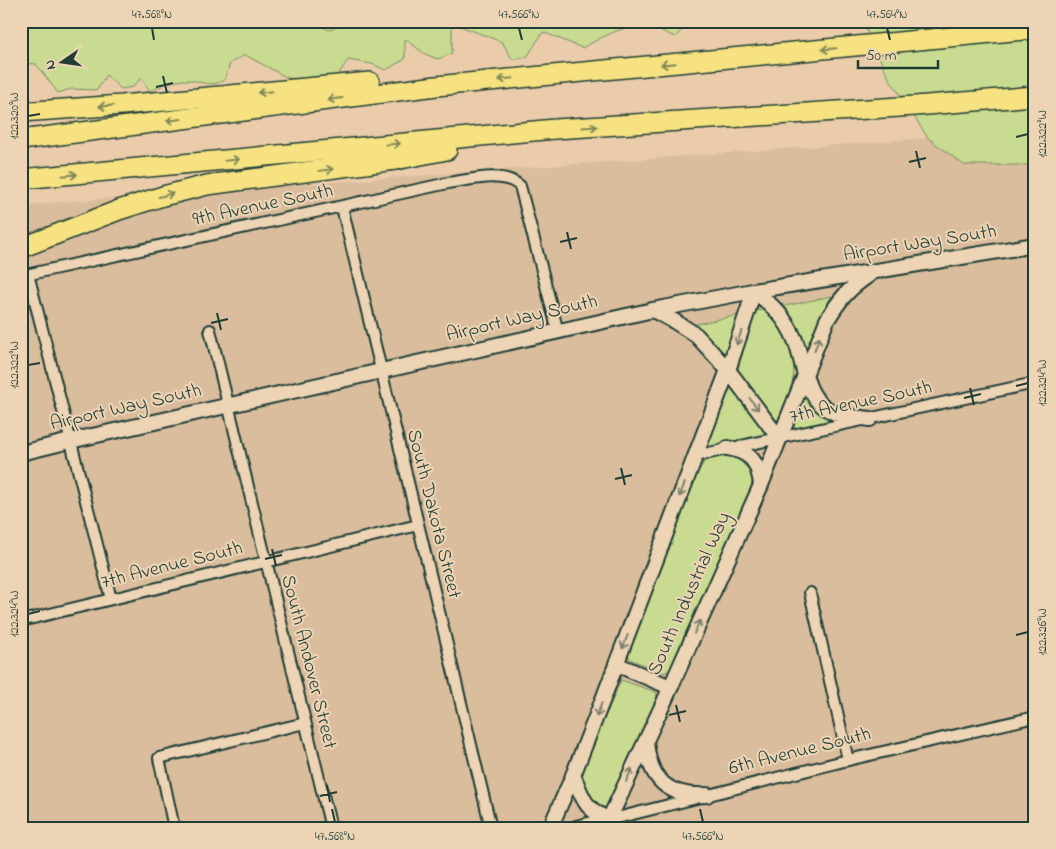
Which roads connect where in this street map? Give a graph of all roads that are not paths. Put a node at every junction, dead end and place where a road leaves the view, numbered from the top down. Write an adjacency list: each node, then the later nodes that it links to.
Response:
1 (1035, 29): 2 (highway, one-way to 2)
2 (436, 86): 4 (highway, one-way to 4); 6 (highway, one-way to 6)
3 (1035, 96): 5 (highway, one-way to 3)
4 (21, 112)
5 (555, 129): 7 (highway, one-way to 5); 10 (highway, one-way to 5)
6 (21, 140)
7 (21, 179)
8 (342, 207): 12 (street, 9th Avenue South); 16 (street, 9th Avenue South); 18 (street, South Dakota Street)
9 (1035, 245): 11 (street, Airport Way South)
10 (21, 248)
11 (872, 272): 13 (street, Airport Way South); 19 (street, South Industrial Way, one-way to 11)
12 (25, 275): 24 (street)
13 (753, 291): 14 (street, Airport Way South); 17 (street, South Industrial Way, one-way to 17); 19 (street)
14 (653, 310): 16 (street, Airport Way South); 17 (street)
15 (210, 330): 21 (street, South Andover Street)
16 (558, 332): 18 (street, Airport Way South)
17 (728, 370): 23 (street, one-way to 23); 27 (street, South Industrial Way)
18 (381, 371): 21 (street, Airport Way South); 29 (street, South Dakota Street)
19 (805, 374): 22 (street); 23 (street, South Industrial Way)
20 (1035, 383): 22 (street, 7th Avenue South)
21 (228, 405): 24 (street, Airport Way South); 30 (street, South Andover Street)
22 (870, 418): 23 (street, 7th Avenue South)
23 (779, 438): 25 (street, 7th Avenue South); 28 (street, South Industrial Way)
24 (70, 440): 26 (street, Airport Way South); 32 (street)
25 (728, 448): 27 (street, 7th Avenue South); 28 (street)
26 (21, 453)
27 (695, 456): 34 (street, South Industrial Way, one-way to 34)
28 (761, 485): 35 (street, South Industrial Way, one-way to 28)
29 (418, 525): 30 (street, 7th Avenue South); 45 (street, South Dakota Street)
30 (266, 561): 32 (street, 7th Avenue South); 37 (street, South Andover Street)
31 (810, 593): 39 (street)
32 (111, 600): 33 (street, 7th Avenue South)
33 (21, 621)
34 (616, 664): 35 (street); 40 (street, South Industrial Way, one-way to 40)
35 (670, 687): 38 (street, South Industrial Way)
36 (1035, 717): 39 (street, 6th Avenue South)
37 (305, 723): 43 (street); 44 (street, South Andover Street)
38 (646, 740): 41 (street); 42 (street, South Industrial Way, one-way to 38)
39 (848, 760): 41 (street, 6th Avenue South)
40 (574, 775): 42 (street); 46 (street, South Industrial Way)
41 (707, 795): 42 (street, 6th Avenue South)
42 (607, 824): 47 (street, 6th Avenue South)
43 (174, 828)
44 (331, 828)
45 (491, 828)
46 (550, 828)
47 (576, 828)

